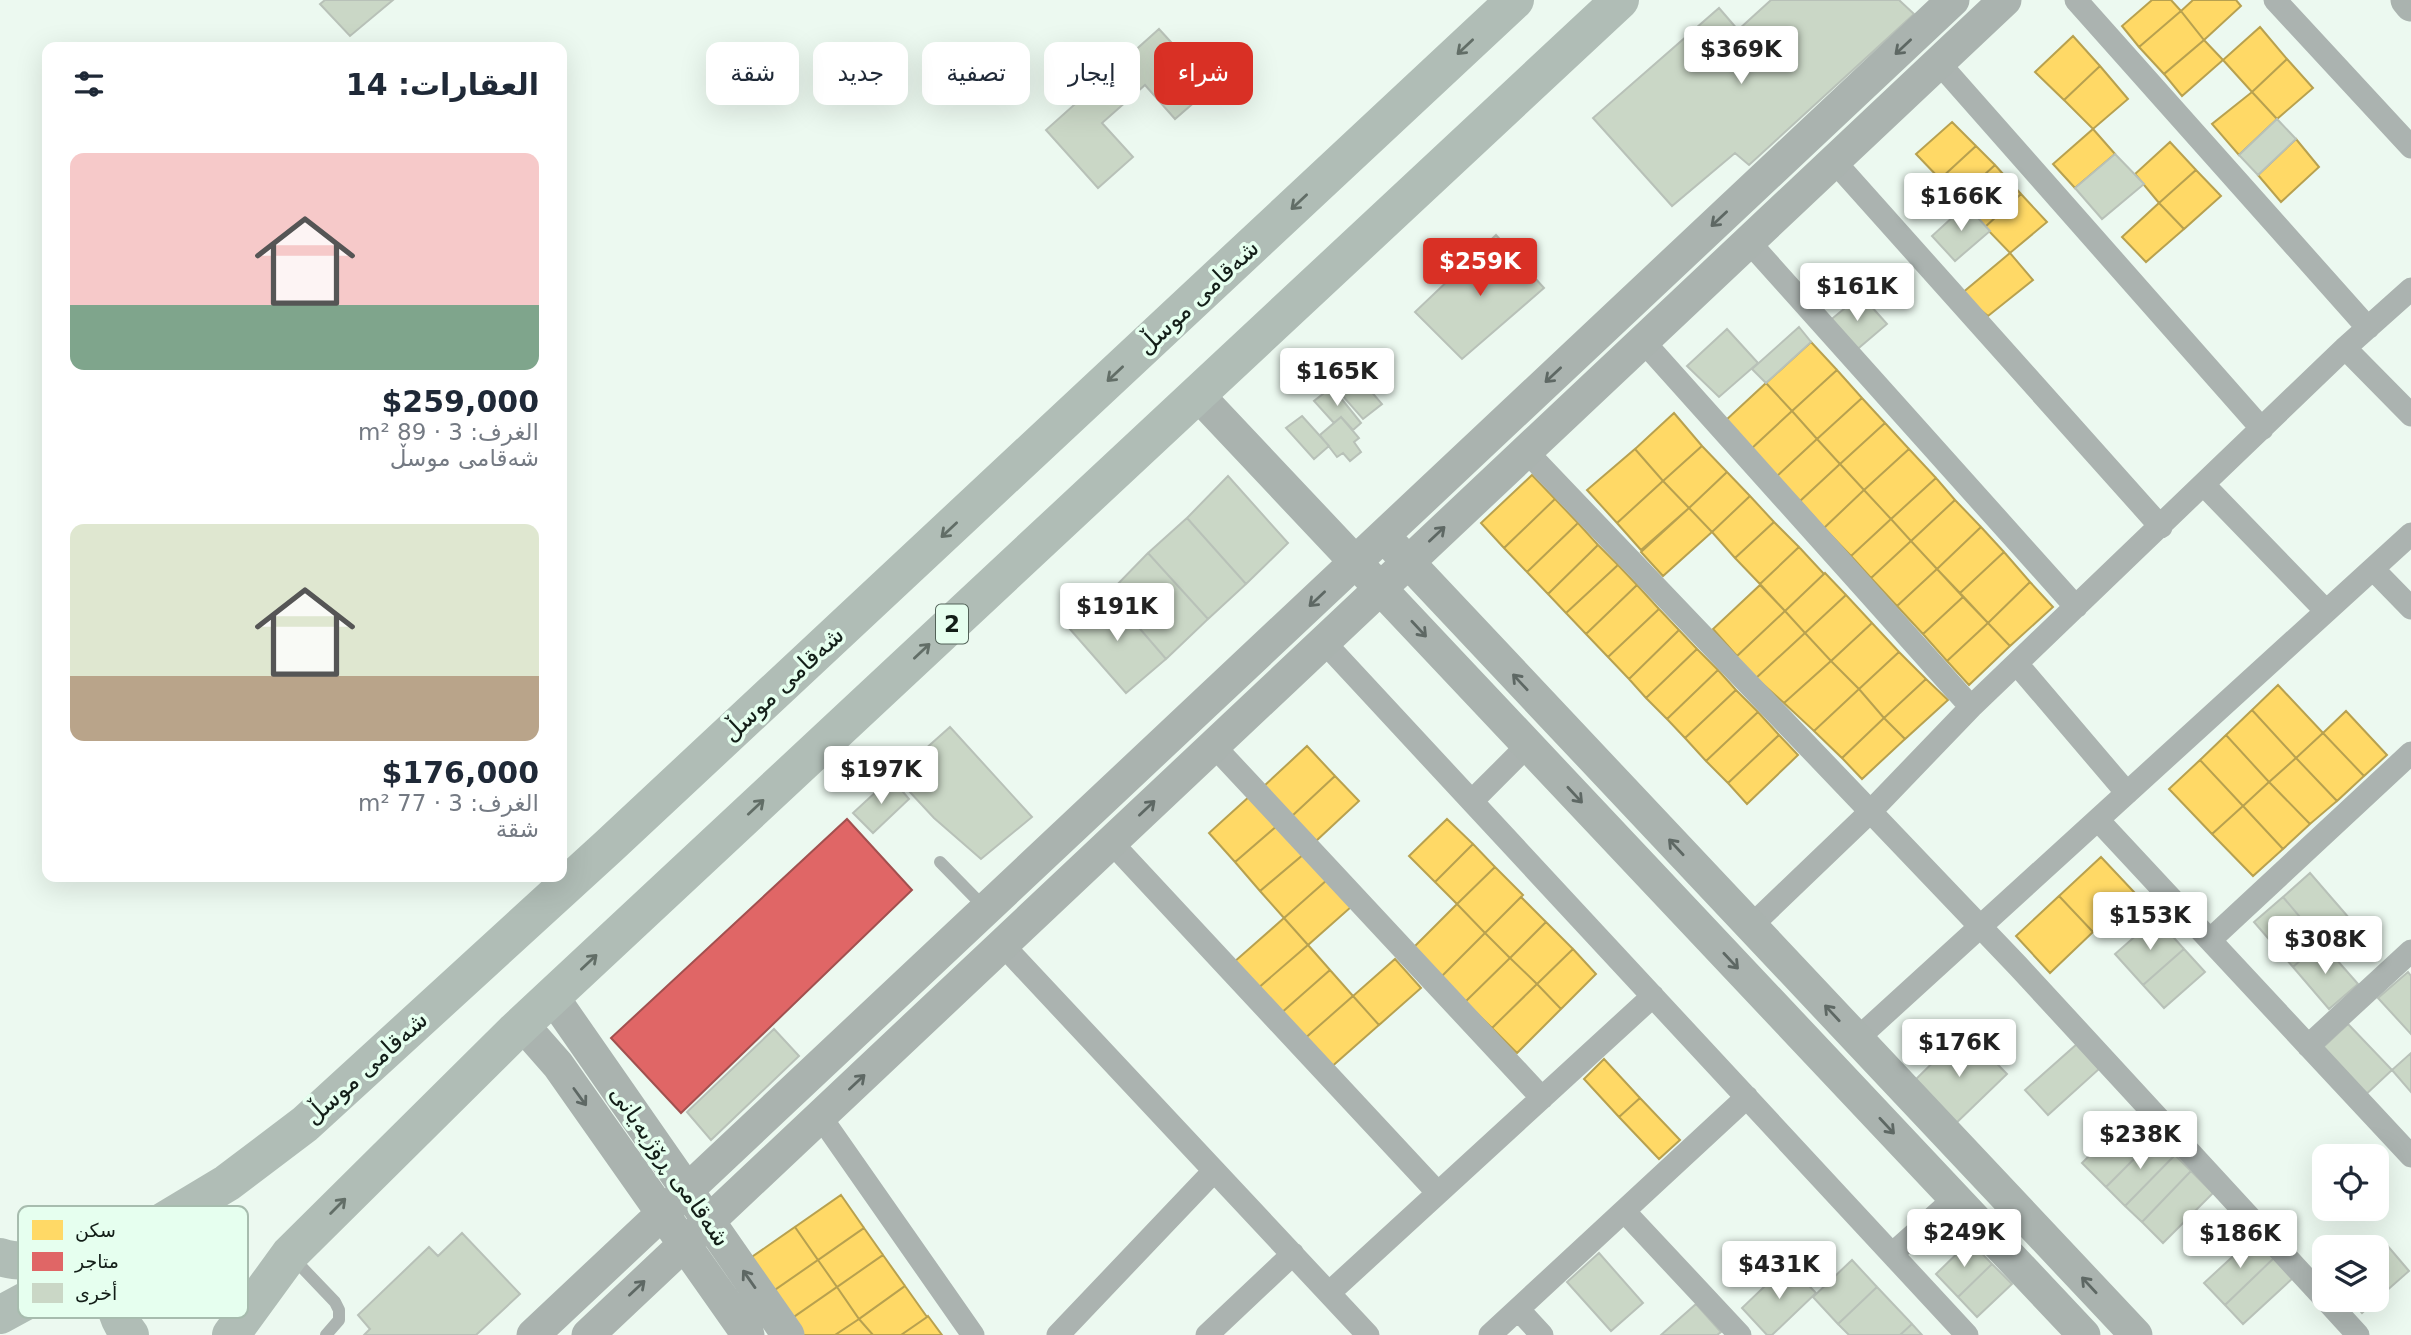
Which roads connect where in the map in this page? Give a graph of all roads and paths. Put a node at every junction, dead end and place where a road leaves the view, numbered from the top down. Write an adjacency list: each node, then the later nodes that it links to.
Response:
1 (1620, 0): 19 (highway, 2)
2 (1952, 0): 12 (street, one-way to 12)
3 (2005, 0): 9 (street)
4 (2076, 0): 16 (street)
5 (2275, 0): 10 (street)
6 (2407, 0): 7 (street)
7 (2411, 5)
8 (1504, 7): 68 (highway, شەقامی موسڵ, one-way to 68)
9 (1938, 63): 11 (street); 21 (street)
10 (2411, 147)
11 (1834, 161): 13 (street); 24 (street)
12 (1757, 184): 13 (street); 26 (street, one-way to 26)
13 (1781, 211): 14 (street)
14 (1749, 242): 17 (street); 31 (street)
15 (2411, 289): 16 (street)
16 (2368, 328): 18 (street)
17 (1643, 341): 22 (street); 36 (street)
18 (2345, 348): 20 (street); 21 (street)
19 (1197, 394): 27 (street); 54 (highway, 2, one-way to 19)
20 (2411, 415)
21 (2262, 429): 23 (street)
22 (1526, 451): 28 (street, one-way to 22); 42 (street)
23 (2204, 485): 24 (street); 33 (street)
24 (2161, 527): 31 (street)
25 (2411, 534): 29 (street)
26 (1383, 535): 27 (street); 28 (street)
27 (1355, 562): 30 (street); 46 (street, one-way to 46)
28 (1408, 562): 30 (street); 49 (street, one-way to 28)
29 (2373, 569): 32 (street); 33 (street)
30 (1381, 588): 34 (street); 37 (street, one-way to 37)
31 (2076, 607): 35 (street)
32 (2411, 608)
33 (2326, 611): 40 (street)
34 (1324, 642): 38 (street); 41 (street)
35 (2017, 664): 36 (street); 40 (street)
36 (1971, 707): 42 (street)
37 (1528, 745): 41 (street); 66 (street, one-way to 66)
38 (1214, 746): 44 (street, one-way to 38); 62 (street)
39 (2411, 753): 51 (street)
40 (2127, 793): 43 (street)
41 (1472, 801): 55 (street)
42 (1870, 812): 49 (street); 50 (street)
43 (2098, 820): 50 (street); 51 (street)
44 (1111, 842): 47 (street); 69 (street)
45 (940, 862): 48 (lane)
46 (1037, 862): 47 (street); 48 (street)
47 (1063, 887): 52 (street)
48 (986, 910): 71 (street)
49 (1751, 926): 57 (street, one-way to 49)
50 (1981, 926): 57 (street); 82 (street)
51 (2210, 940): 59 (street)
52 (1003, 944): 63 (street, one-way to 52); 67 (street)
53 (2411, 951): 59 (street)
54 (552, 996): 56 (highway, 2); 58 (street, شەقامی ڕۆژبەیانی)
55 (1653, 996): 61 (street); 62 (street)
56 (522, 1024): 60 (street, شەقامی ڕۆژبەیانی); 77 (highway, 2, one-way to 56)
57 (1857, 1039): 64 (street)
58 (585, 1046): 60 (street); 71 (street, شەقامی ڕۆژبەیانی)
59 (2308, 1046): 65 (street)
60 (558, 1065): 71 (street, شەقامی ڕۆژبەیانی, one-way to 71)
61 (1747, 1097): 75 (street); 79 (street)
62 (1542, 1098): 69 (street)
63 (820, 1116): 76 (street); 99 (street)
64 (1954, 1142): 66 (street); 108 (street, one-way to 64)
65 (2409, 1150)
66 (1927, 1168): 70 (street)
67 (1214, 1171): 78 (street); 100 (street)
68 (227, 1182): 72 (highway); 73 (highway, شەقامی موسڵ); 74 (highway)
69 (1438, 1193): 83 (street)
70 (1955, 1198): 79 (street); 107 (street)
71 (676, 1203): 76 (street, شەقامی ڕۆژبەیانی); 95 (street)
72 (179, 1206)
73 (188, 1206)
74 (200, 1206)
75 (1624, 1211): 85 (street); 105 (street)
76 (697, 1232): 96 (street, one-way to 76); 97 (street, شەقامی ڕۆژبەیانی); 98 (street, شەقامی ڕۆژبەیانی, one-way to 76)
77 (290, 1254): 84 (highway); 86 (highway, 2); 94 (lane)
78 (1293, 1254): 83 (street); 101 (street)
79 (1892, 1254): 106 (street)
80 (0, 1257): 81 (highway)
81 (18, 1261)
82 (2312, 1285)
83 (1329, 1293): 102 (street)
84 (248, 1294)
85 (1518, 1309): 103 (street); 104 (street)
86 (248, 1312)
87 (2337, 1312): 109 (street)
88 (120, 1318): 91 (highway)
89 (222, 1318): 92 (highway)
90 (243, 1318): 93 (highway, 2)
91 (130, 1335)
92 (204, 1335)
93 (231, 1335)
94 (326, 1335)
95 (533, 1335)
96 (588, 1335)
97 (748, 1335)
98 (788, 1335)
99 (973, 1335)
100 (1058, 1335)
101 (1207, 1335)
102 (1368, 1335)
103 (1490, 1335)
104 (1542, 1335)
105 (1740, 1335)
106 (1967, 1335)
107 (2084, 1335)
108 (2136, 1335)
109 (2358, 1335)

